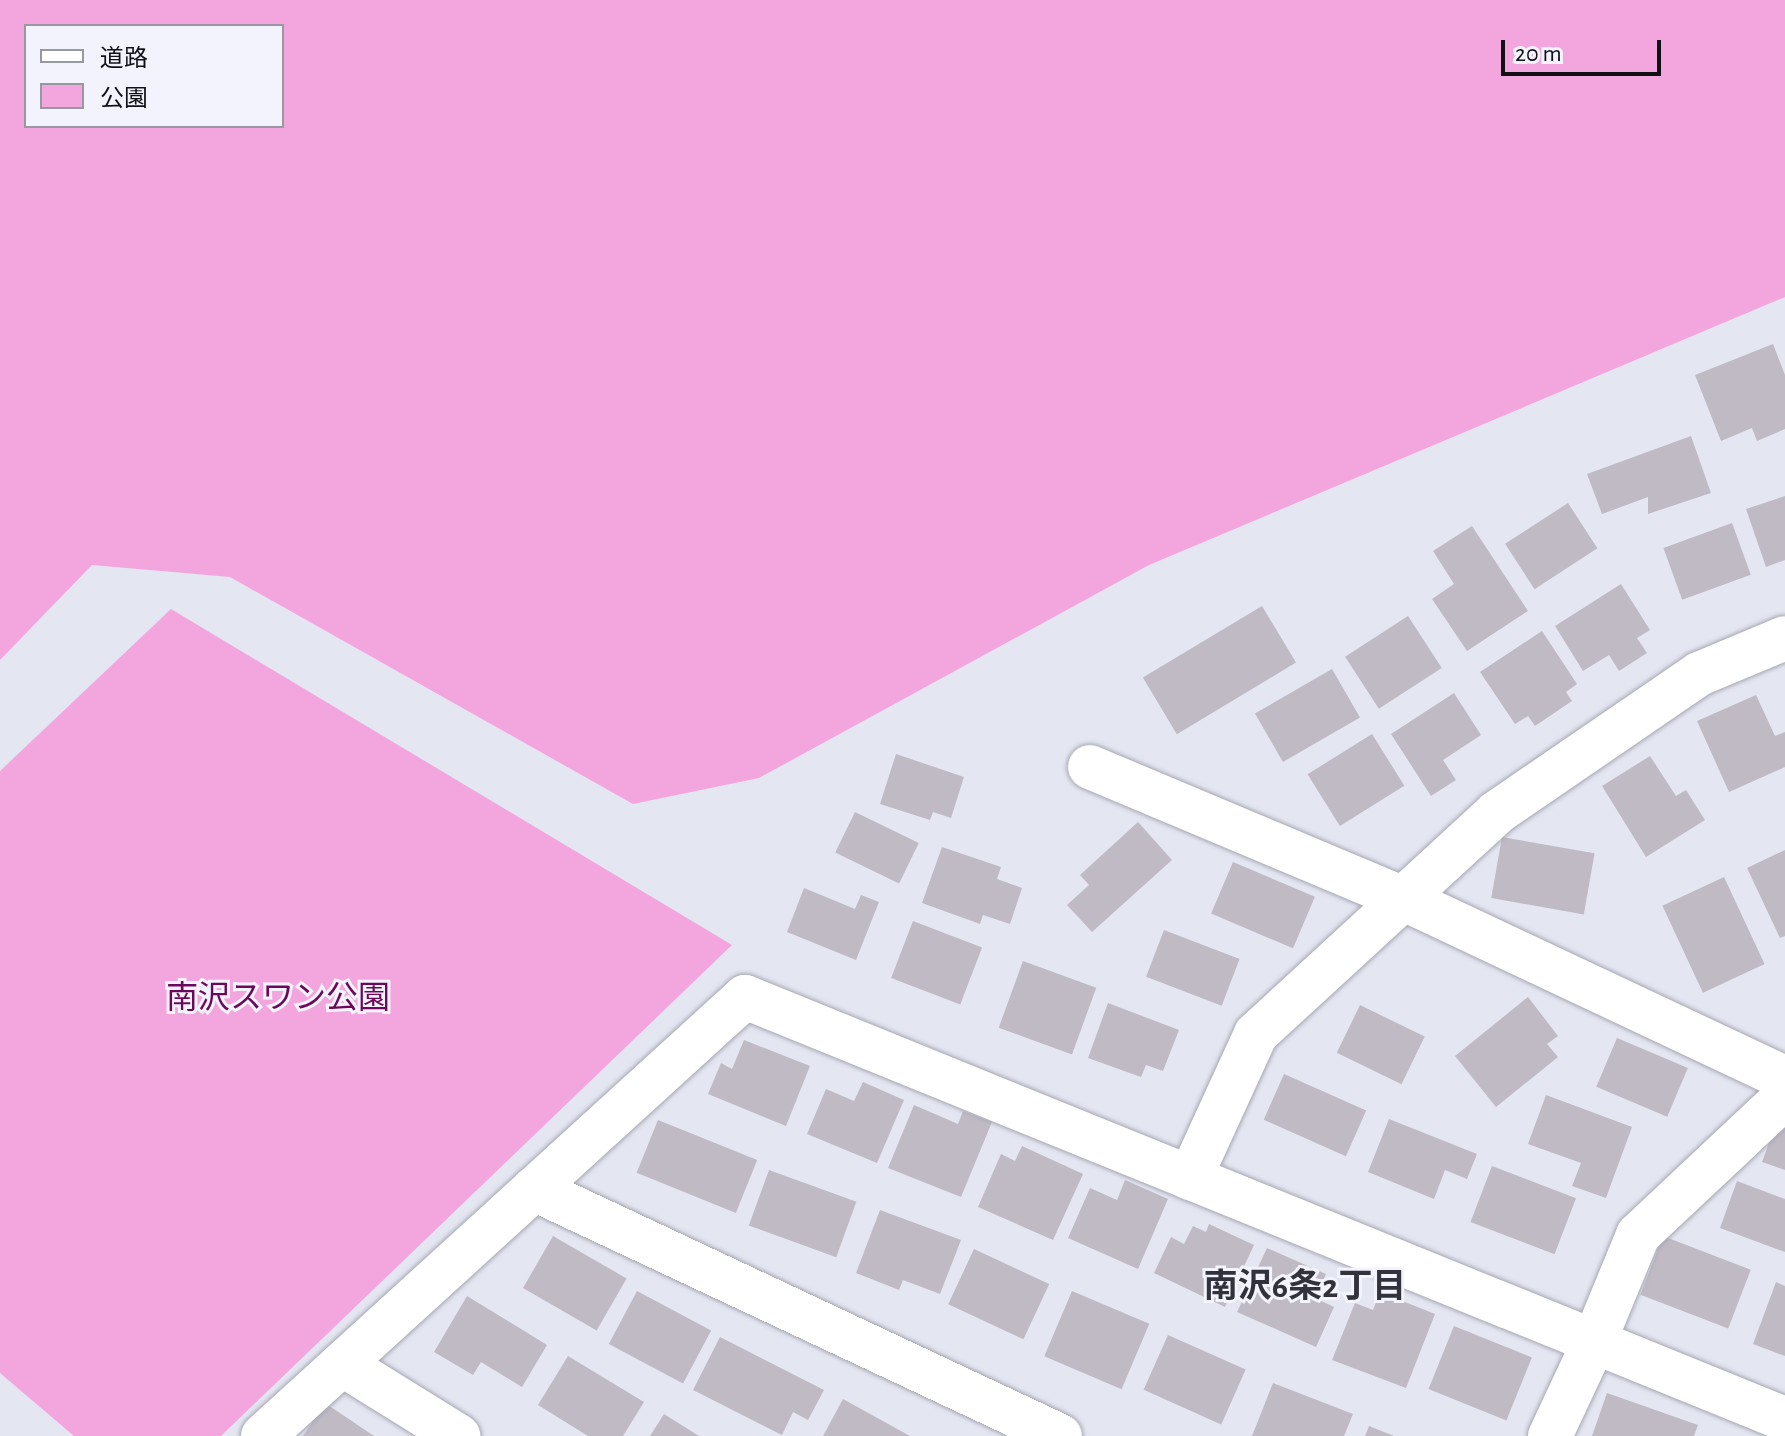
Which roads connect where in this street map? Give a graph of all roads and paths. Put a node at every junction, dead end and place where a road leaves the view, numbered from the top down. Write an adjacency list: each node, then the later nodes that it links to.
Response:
1 (1785, 638): 3 (street)
2 (1090, 767): 3 (street)
3 (1402, 898): 4 (street); 6 (street)
4 (1785, 1078)
5 (1785, 1097): 8 (street)
6 (1190, 1178): 7 (street); 8 (street)
7 (534, 1189): 9 (street); 13 (street)
8 (1594, 1342): 10 (street); 14 (street)
9 (342, 1364): 11 (street); 12 (street)
10 (1785, 1419)
11 (263, 1436)
12 (458, 1436)
13 (1060, 1436)
14 (1550, 1436)

